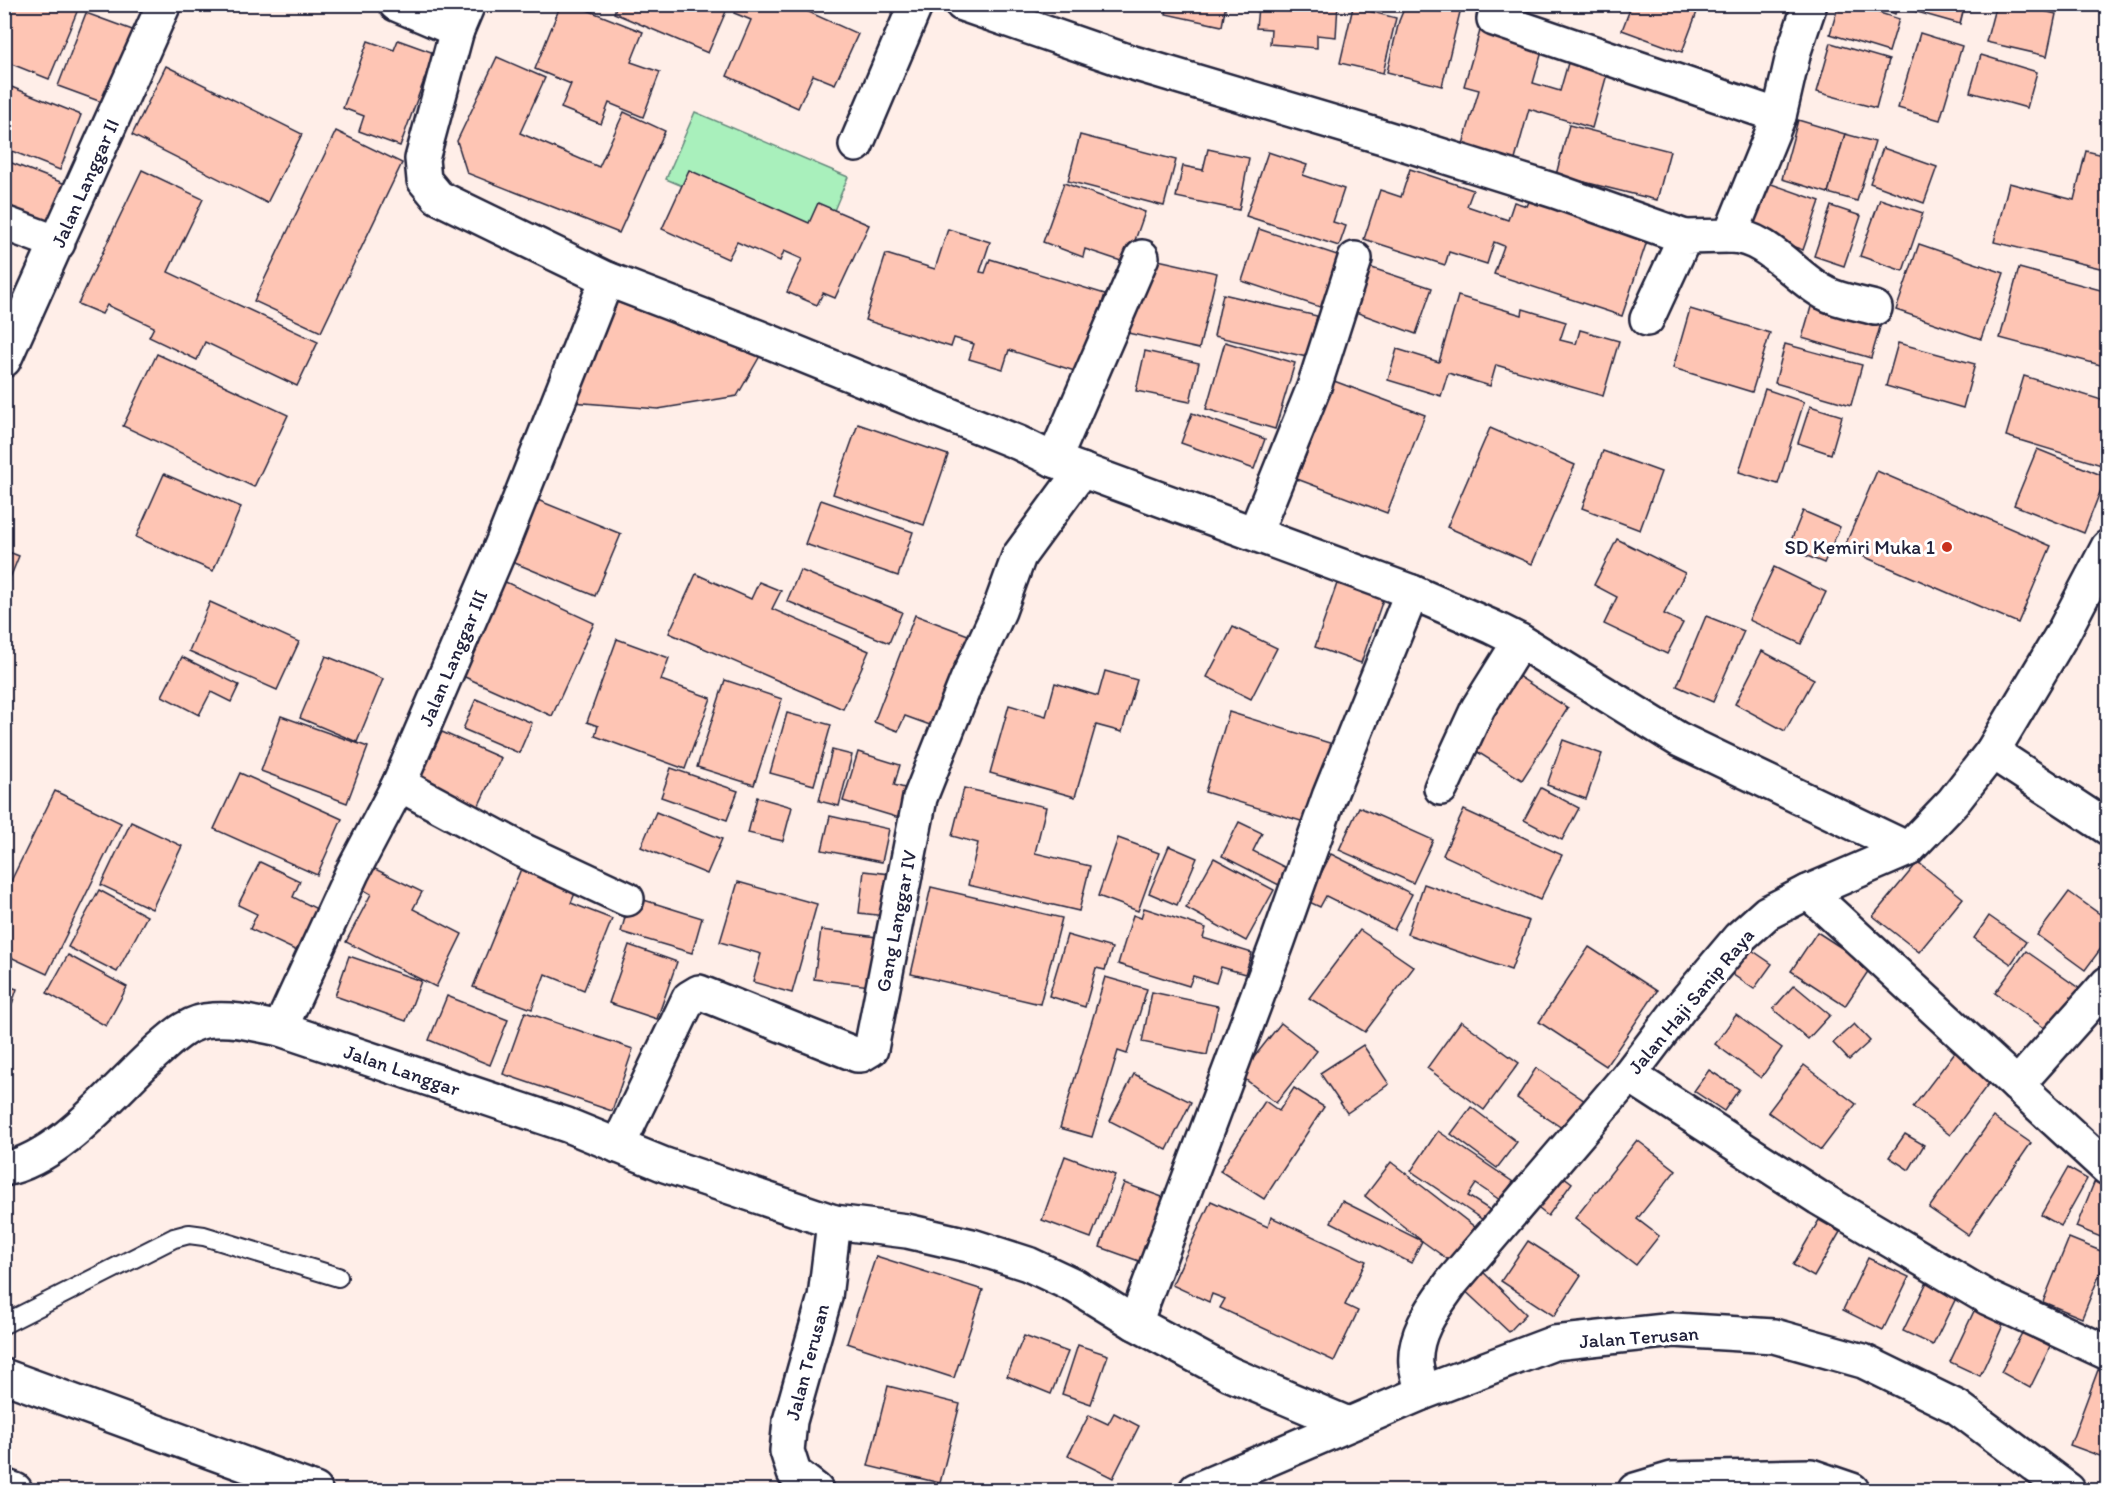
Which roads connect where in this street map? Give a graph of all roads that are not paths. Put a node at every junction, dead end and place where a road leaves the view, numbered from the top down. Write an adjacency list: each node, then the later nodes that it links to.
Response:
1 (164, 4): 13 (main road, Jalan Langgar II)
2 (396, 4): 6 (main road)
3 (916, 4): 9 (main road)
4 (962, 4): 12 (main road)
5 (1810, 4): 8 (main road)
6 (462, 17): 16 (main road)
7 (1494, 19): 8 (main road)
8 (1779, 116): 11 (main road)
9 (856, 145)
10 (4, 223): 13 (main road)
11 (1730, 236): 12 (main road); 17 (main road)
12 (1685, 237): 18 (main road)
13 (58, 243): 19 (main road, Jalan Langgar II)
14 (1142, 257): 20 (main road)
15 (1355, 259): 21 (main road)
16 (607, 279): 20 (main road); 26 (main road, Jalan Langgar III)
17 (1875, 308)
18 (1647, 319)
19 (4, 360)
20 (1068, 465): 21 (main road); 36 (main road, Gang Langgar IV)
21 (1255, 533): 23 (main road)
22 (2108, 547): 25 (main road, Jalan Haji Sanip Raya)
23 (1412, 592): 24 (main road); 41 (main road)
24 (1520, 640): 27 (main road); 29 (main road)
25 (1992, 752): 28 (main road); 29 (main road, Jalan Haji Sanip Raya)
26 (399, 784): 31 (main road); 33 (main road, Jalan Langgar III)
27 (1441, 788)
28 (2108, 828)
29 (1908, 849): 30 (main road, Jalan Haji Sanip Raya)
30 (1808, 892): 34 (main road, Jalan Haji Sanip Raya); 35 (main road)
31 (627, 899)
32 (2108, 983): 35 (main road)
33 (280, 1029): 36 (main road, Jalan Langgar); 38 (main road, Jalan Langgar)
34 (1629, 1075): 43 (main road); 45 (main road, Jalan Haji Sanip Raya)
35 (2017, 1084): 37 (main road)
36 (618, 1146): 39 (main road, Jalan Langgar)
37 (2107, 1168)
38 (4, 1169)
39 (834, 1222): 41 (main road, Jalan Langgar); 50 (main road, Jalan Terusan)
40 (338, 1277): 42 (lane)
41 (1135, 1323): 46 (main road, Jalan Langgar)
42 (4, 1324)
43 (2108, 1353)
44 (4, 1376): 49 (main road)
45 (1422, 1393): 46 (main road, Jalan Terusan); 54 (main road, Jalan Terusan)
46 (1348, 1424): 51 (main road, Jalan Terusan)
47 (4, 1486): 48 (main road)
48 (15, 1491)
49 (315, 1491)
50 (816, 1491)
51 (1196, 1491)
52 (1635, 1491): 53 (main road)
53 (1852, 1491)
54 (2068, 1491)

